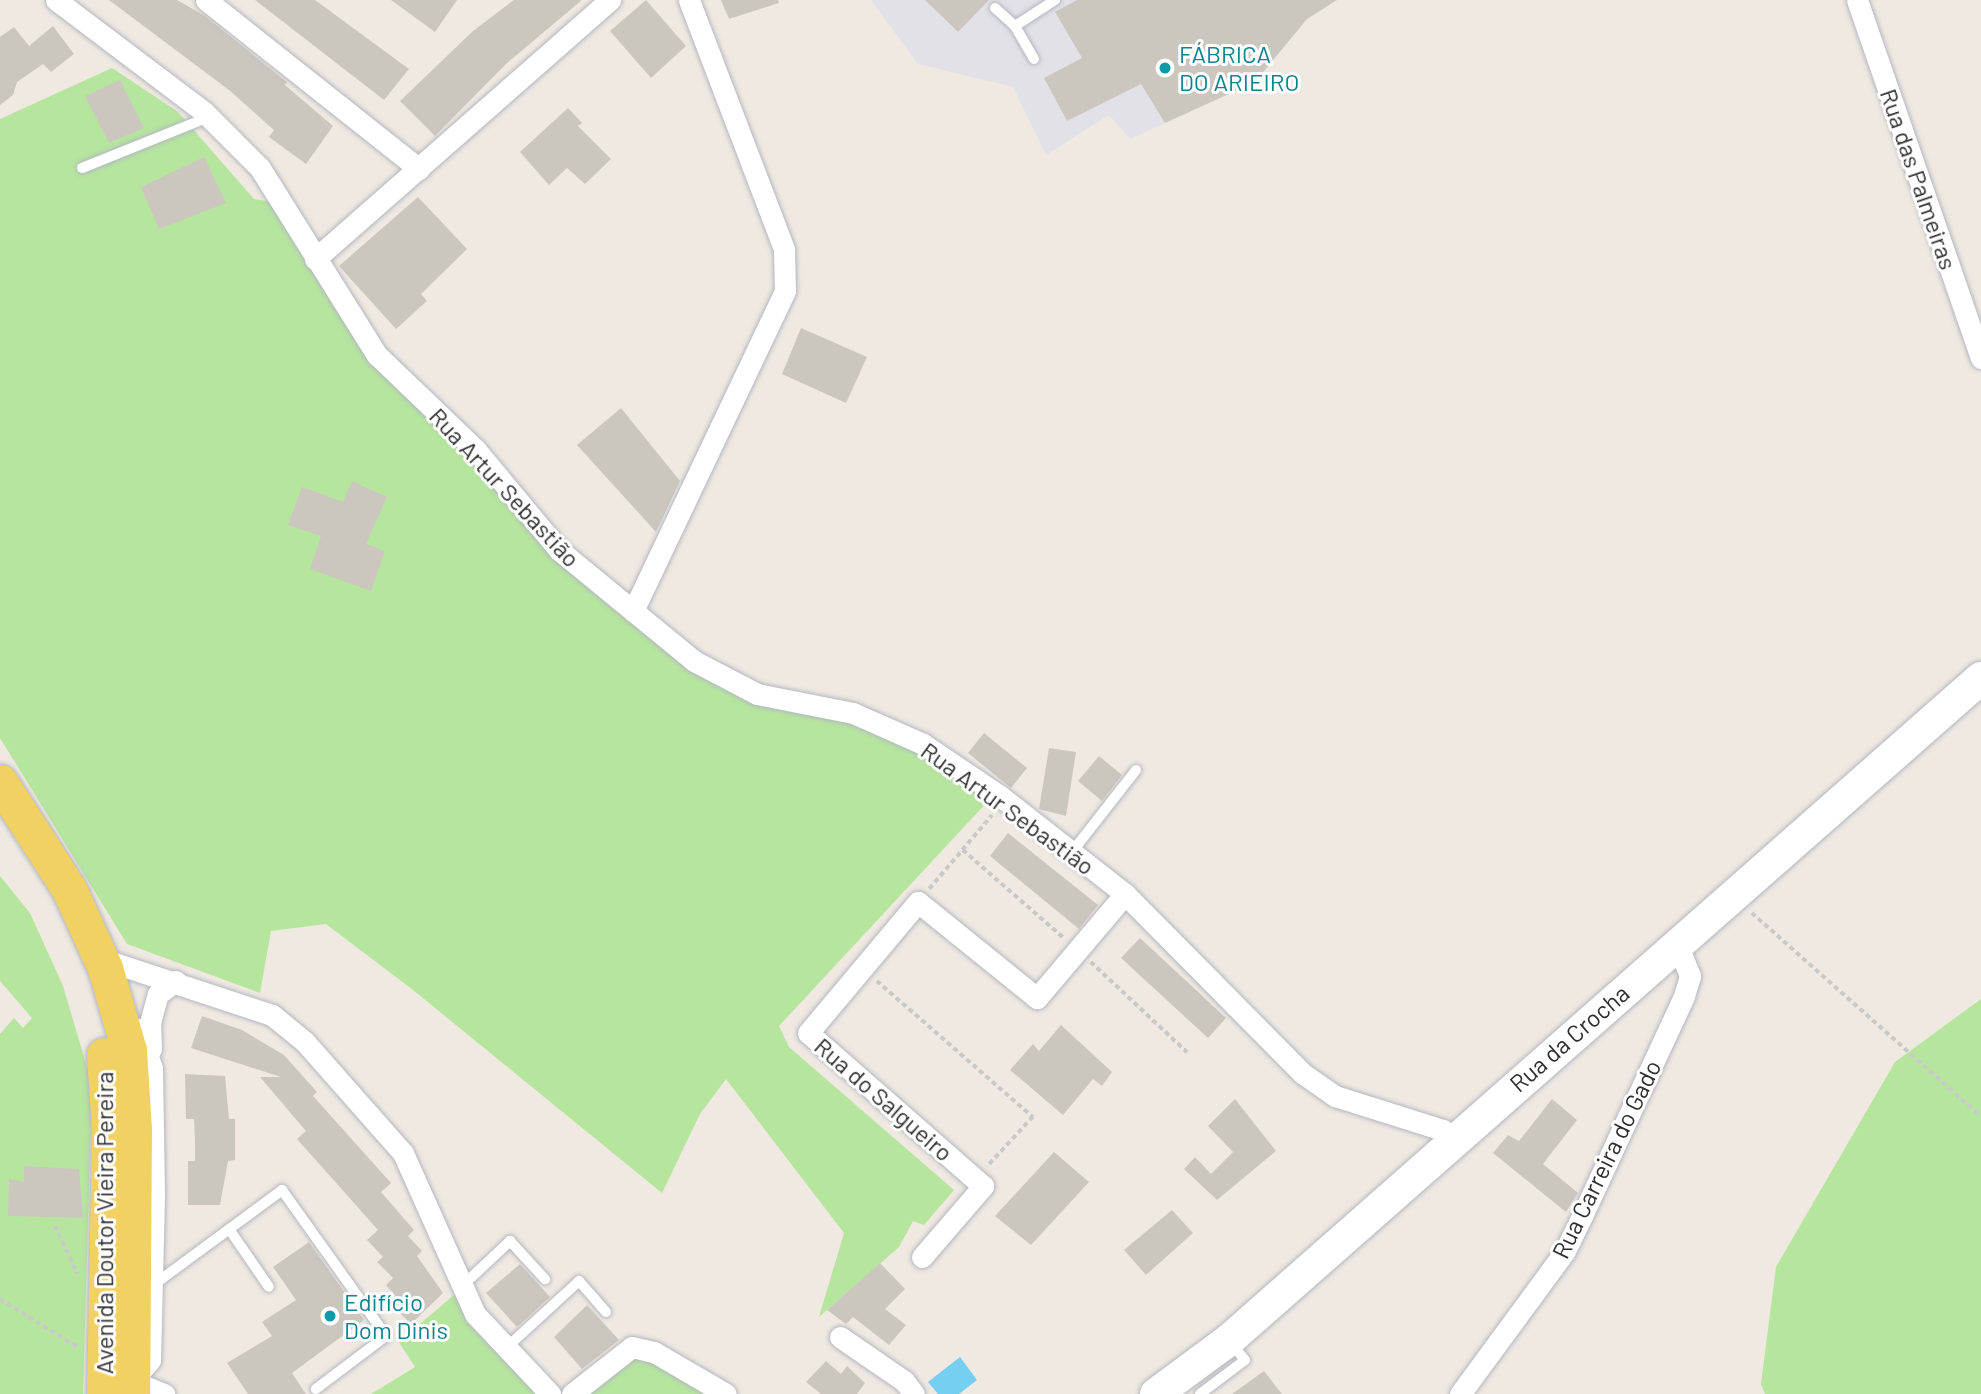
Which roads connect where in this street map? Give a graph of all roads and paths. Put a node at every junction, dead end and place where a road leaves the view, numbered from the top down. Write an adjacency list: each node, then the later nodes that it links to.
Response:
1 (56, 0): 10 (street, Rua Artur Sebastião)
2 (206, 0): 12 (street)
3 (610, 0): 12 (street)
4 (689, 0): 15 (street)
5 (1055, 0): 8 (lane)
6 (1857, 0): 14 (street, Rua das Palmeiras)
7 (995, 8): 8 (lane)
8 (1016, 26): 9 (lane)
9 (1034, 59)
10 (209, 117): 11 (lane); 13 (street, Rua Artur Sebastião)
11 (82, 168)
12 (419, 169): 13 (street)
13 (315, 259): 15 (street, Rua Artur Sebastião)
14 (1981, 358)
15 (633, 611): 19 (street, Rua Artur Sebastião)
16 (1981, 678): 24 (street, Rua da Crocha)
17 (1136, 770): 22 (lane)
18 (0, 782): 28 (main road, Avenida Doutor Vieira Pereira)
19 (1005, 800): 21 (path); 22 (street, Rua Artur Sebastião)
20 (0, 824): 49 (main road, Avenida Doutor Vieira Pereira)
21 (963, 850): 25 (path); 27 (path)
22 (1072, 852): 23 (street, Rua Artur Sebastião)
23 (1125, 894): 27 (street); 34 (street, Rua Artur Sebastião)
24 (1732, 895): 26 (street, Rua da Crocha); 33 (path)
25 (918, 902): 27 (street); 35 (street, Rua do Salgueiro)
26 (1677, 944): 34 (street, Rua da Crocha); 57 (street, Rua Carreira do Gado)
27 (1078, 950): 31 (path)
28 (102, 959): 30 (street); 32 (street, Avenida Doutor Vieira Pereira); 49 (main road, Avenida Doutor Vieira Pereira)
29 (872, 977): 35 (path)
30 (176, 981): 32 (street); 41 (street)
31 (1186, 1052)
32 (152, 1068): 39 (street, Avenida Doutor Vieira Pereira)
33 (1981, 1116)
34 (1453, 1138): 45 (street, Rua da Crocha)
35 (976, 1180): 37 (street, Rua do Salgueiro)
36 (229, 1229): 39 (lane); 40 (lane); 48 (lane)
37 (922, 1257)
38 (545, 1279): 41 (lane)
39 (150, 1287): 49 (street, Avenida Doutor Vieira Pereira)
40 (269, 1287)
41 (460, 1288): 46 (street)
42 (0, 1299): 47 (path)
43 (606, 1312): 46 (lane)
44 (840, 1337): 54 (street)
45 (1228, 1340): 55 (street, Rua da Crocha); 56 (lane)
46 (506, 1348): 51 (street)
47 (81, 1349)
48 (316, 1389)
49 (122, 1390): 50 (street)
50 (165, 1394)
51 (550, 1394)
52 (572, 1394): 53 (street)
53 (726, 1394)
54 (914, 1394)
55 (1156, 1394)
56 (1200, 1394)
57 (1460, 1394)

